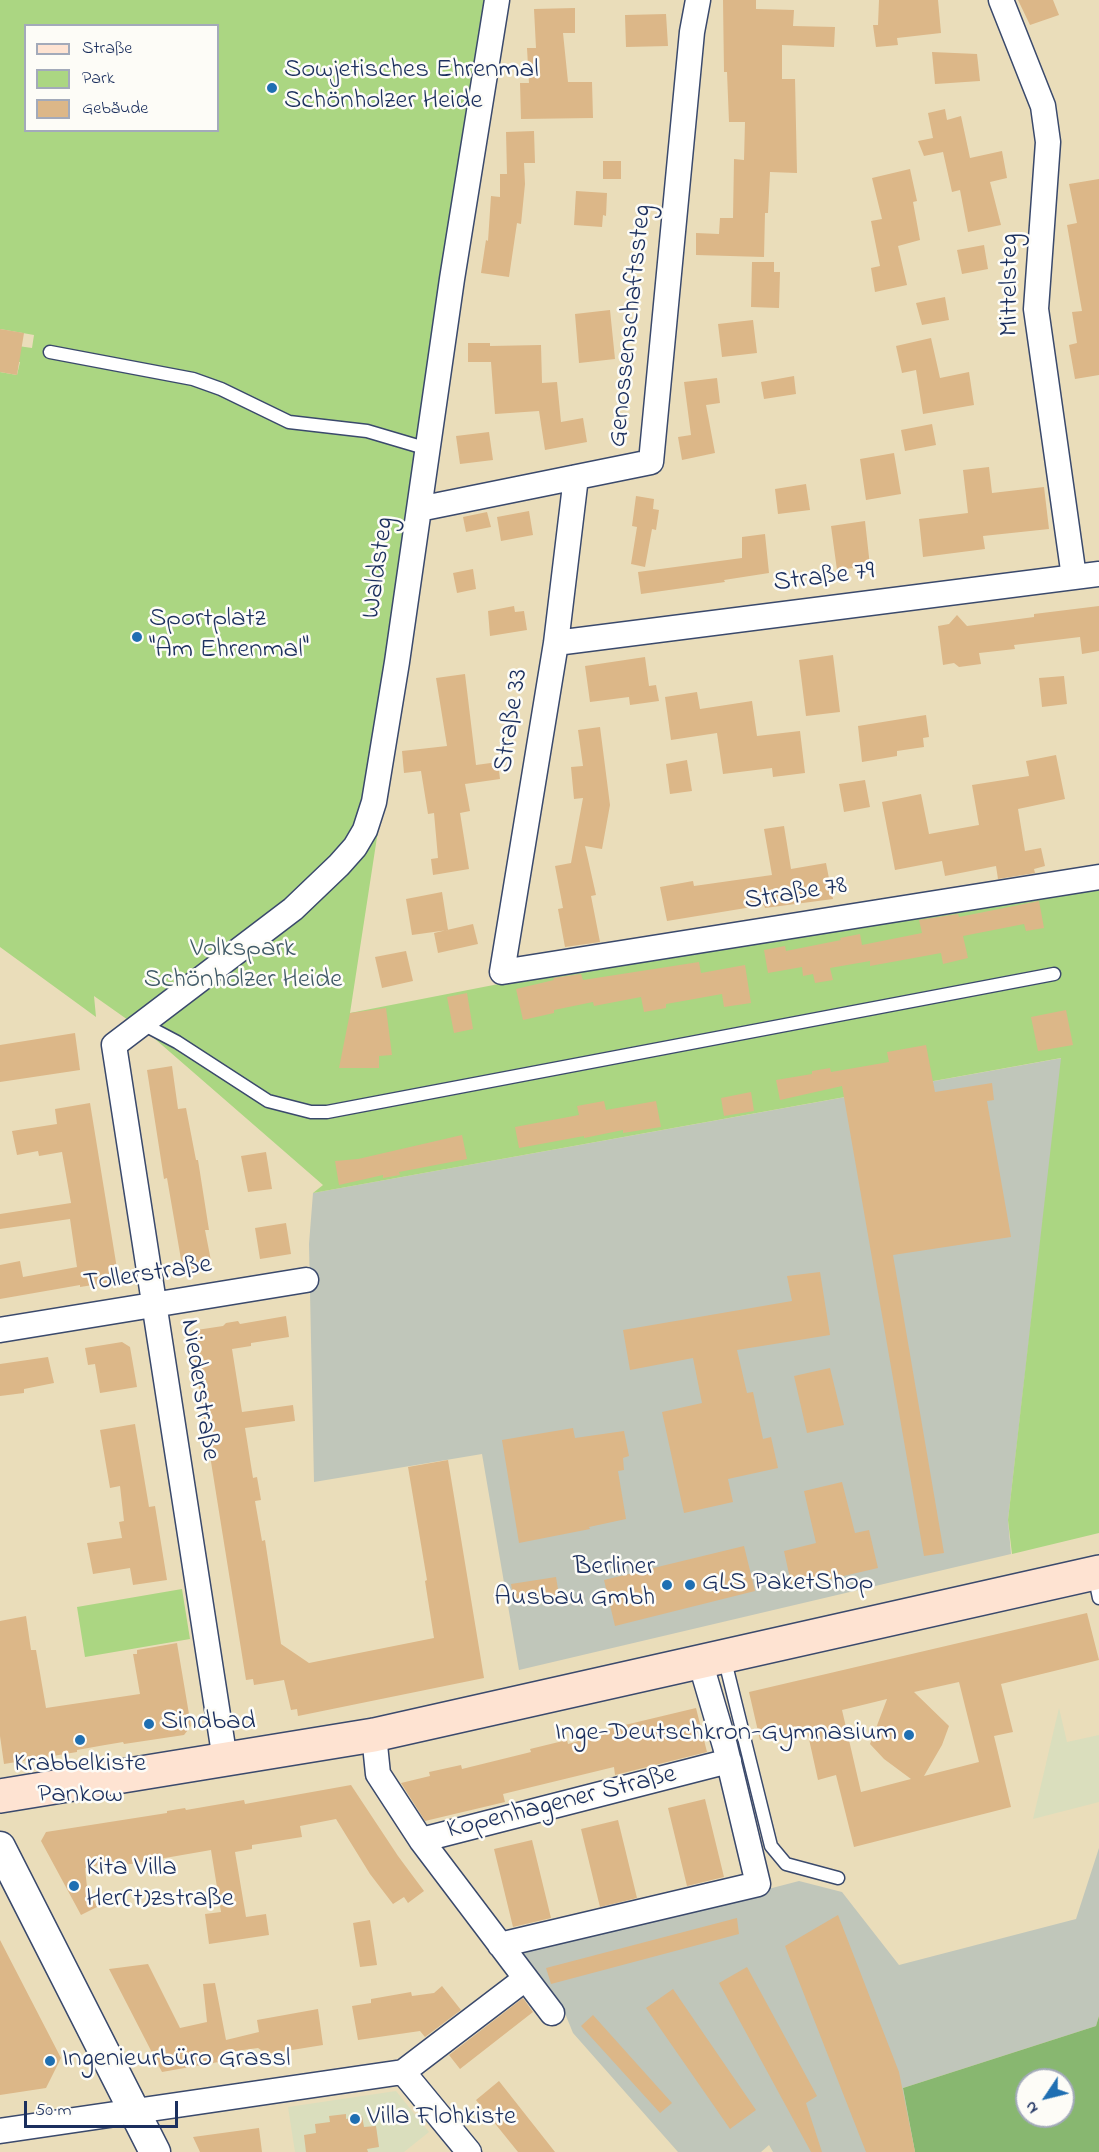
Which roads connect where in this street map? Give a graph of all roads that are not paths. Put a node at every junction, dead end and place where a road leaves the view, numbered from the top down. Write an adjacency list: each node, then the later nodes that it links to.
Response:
1 (497, 0): 5 (street, Waldsteg)
2 (698, 0): 6 (street, Genossenschaftssteg)
3 (1001, 0): 9 (street, Mittelsteg)
4 (50, 352): 5 (lane)
5 (428, 449): 7 (street, Waldsteg)
6 (576, 477): 7 (street, Genossenschaftssteg); 10 (street, Straße 33)
7 (419, 510): 14 (street, Waldsteg)
8 (1099, 574): 9 (street, Straße 79)
9 (1074, 577): 10 (street, Straße 79)
10 (556, 643): 12 (street, Straße 33)
11 (1099, 877): 12 (street, Straße 78)
12 (502, 972)
13 (1054, 974): 14 (lane)
14 (134, 1029): 16 (street, Niederstraße)
15 (306, 1280): 16 (street, Tollerstraße)
16 (154, 1305): 17 (street, Tollerstraße); 21 (street, Niederstraße)
17 (0, 1330)
18 (1097, 1581): 19 (main road)
19 (712, 1658): 20 (main road); 22 (street)
20 (374, 1735): 21 (main road); 24 (street)
21 (225, 1760): 23 (main road)
22 (740, 1763): 24 (street, Kopenhagener Straße); 26 (lane); 27 (street)
23 (0, 1796)
24 (422, 1840): 27 (street, Kopenhagener Straße)
25 (0, 1847): 31 (street)
26 (838, 1878)
27 (500, 1945): 28 (street, Kopenhagener Straße)
28 (525, 1978): 29 (street, Kopenhagener Straße); 30 (street)
29 (552, 2013)
30 (403, 2072): 31 (street); 34 (street)
31 (134, 2112): 32 (street); 33 (street)
32 (0, 2131)
33 (155, 2152)
34 (469, 2152)

